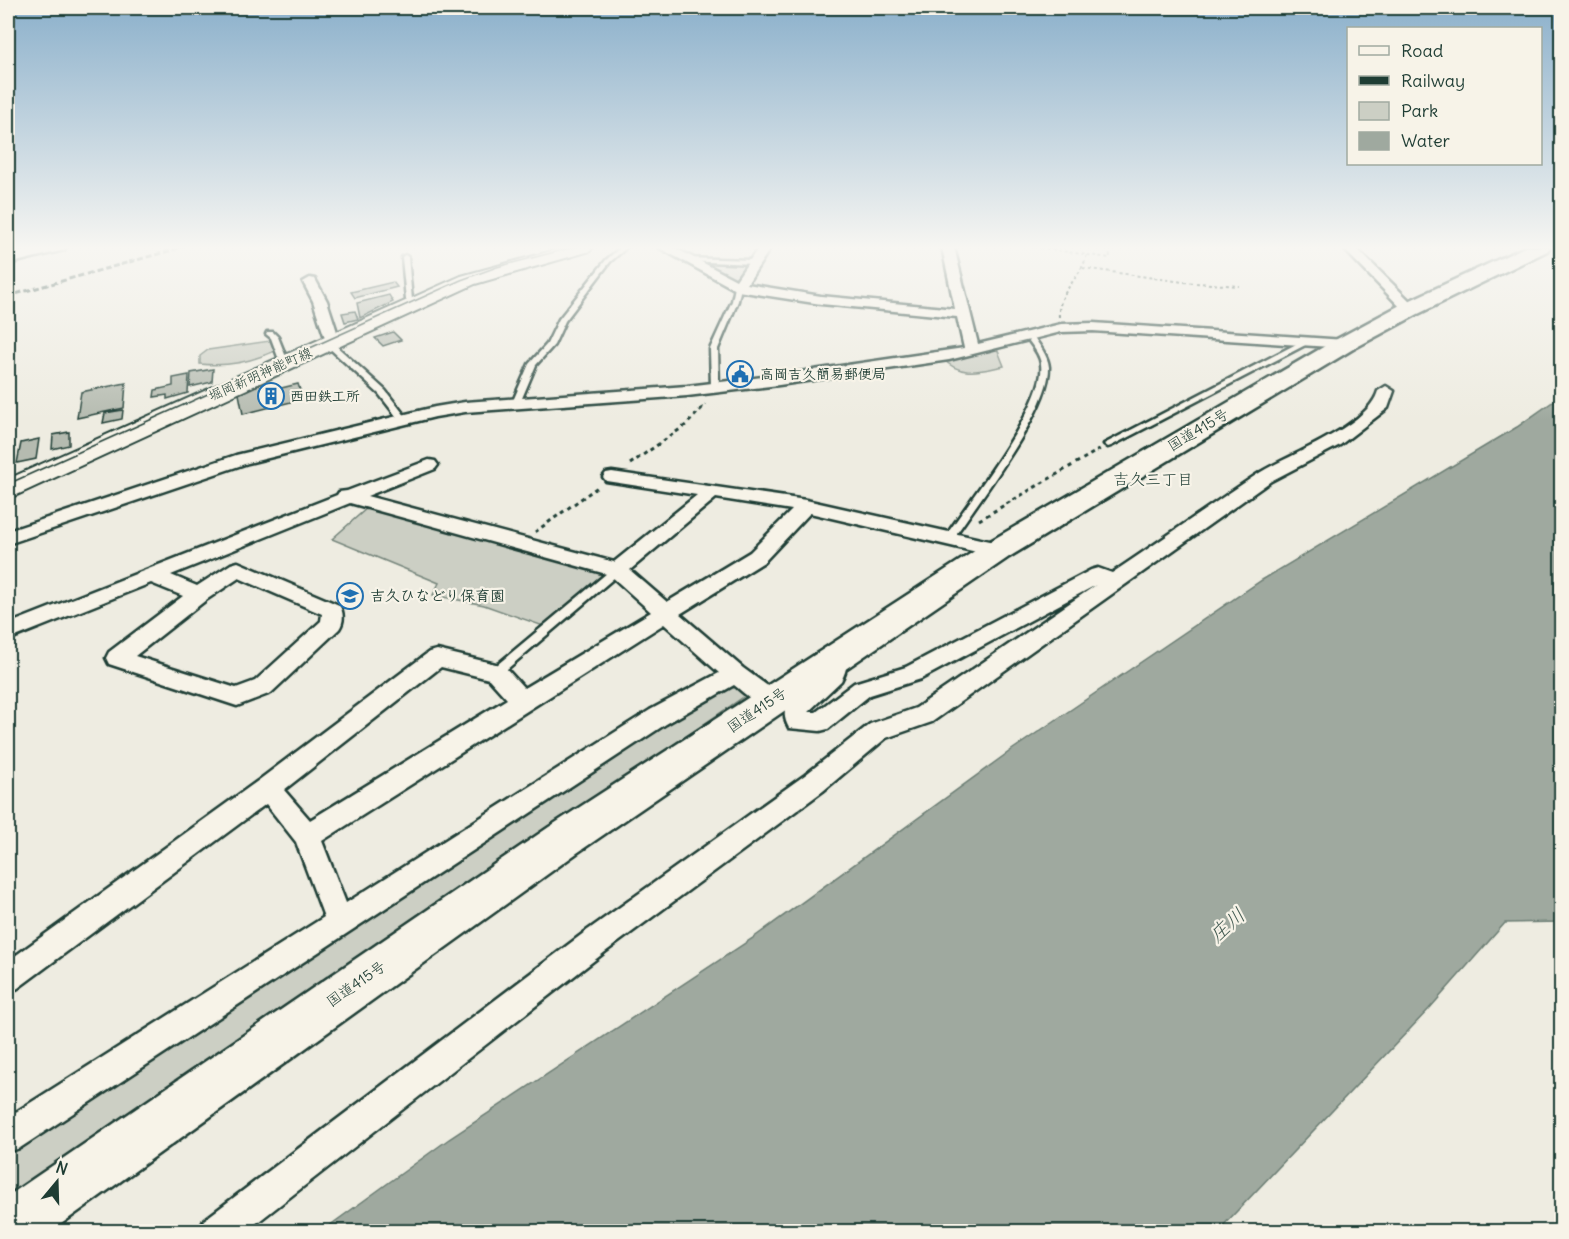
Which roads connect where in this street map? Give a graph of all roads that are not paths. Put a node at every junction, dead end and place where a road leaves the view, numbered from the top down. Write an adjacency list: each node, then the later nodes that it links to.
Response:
1 (321, 305): 14 (street)
2 (399, 305): 14 (main road, 堀岡新明神能町線)
3 (410, 305): 14 (main road, 堀岡新明神能町線)
4 (574, 305): 21 (lane)
5 (733, 305): 19 (lane)
6 (871, 305): 11 (street)
7 (962, 305): 11 (street)
8 (1406, 305): 10 (street)
9 (1419, 305): 10 (highway, 国道415号)
10 (1410, 309): 16 (highway, 国道415号)
11 (965, 314): 17 (street)
12 (270, 334): 18 (lane)
13 (1029, 336): 15 (street); 17 (street); 31 (lane)
14 (330, 339): 18 (main road, 堀岡新明神能町線); 22 (lane); 27 (main road, 堀岡新明神能町線)
15 (1309, 341): 16 (street); 23 (lane)
16 (1346, 344): 33 (highway, 国道415号)
17 (972, 349): 19 (street)
18 (282, 357): 26 (main road, 堀岡新明神能町線)
19 (715, 387): 21 (street)
20 (1386, 391): 36 (street)
21 (516, 403): 22 (street)
22 (403, 419): 32 (street)
23 (1108, 444)
24 (429, 465): 29 (street)
25 (612, 477): 28 (street)
26 (8, 480)
27 (8, 489)
28 (712, 492): 30 (street); 34 (street)
29 (345, 496): 34 (street); 35 (street)
30 (806, 506): 31 (street); 38 (street)
31 (950, 537): 33 (street)
32 (8, 538)
33 (998, 550): 40 (highway, 国道415号)
34 (617, 570): 38 (street); 41 (lane)
35 (151, 575): 37 (street); 39 (street)
36 (1115, 583): 40 (street); 51 (street)
37 (199, 595): 37 (street)
38 (665, 612): 42 (street); 43 (street)
39 (8, 632)
40 (836, 656): 44 (highway, 国道415号)
41 (496, 672): 43 (street); 45 (street)
42 (735, 674): 44 (street); 47 (street)
43 (522, 701): 46 (street)
44 (772, 701): 50 (highway, 国道415号)
45 (268, 788): 46 (street); 48 (street)
46 (307, 836): 47 (street)
47 (339, 921): 49 (street)
48 (8, 978)
49 (8, 1136)
50 (8, 1228)
51 (216, 1232)

